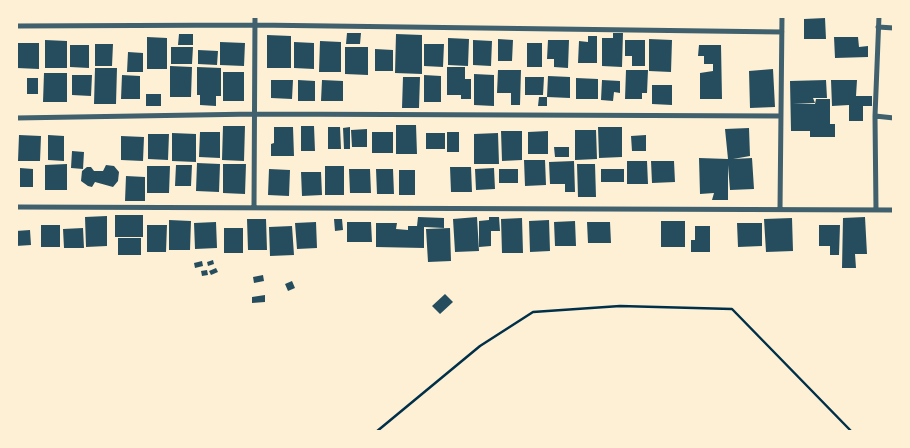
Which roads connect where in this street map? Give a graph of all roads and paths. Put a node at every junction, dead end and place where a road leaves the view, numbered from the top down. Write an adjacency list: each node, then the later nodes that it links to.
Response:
1 (255, 16): 4 (street)
2 (782, 16): 8 (street)
3 (879, 16): 6 (street)
4 (255, 25): 5 (street); 8 (street); 9 (street)
5 (16, 26)
6 (878, 27): 7 (street); 11 (street)
7 (894, 28)
8 (782, 32): 10 (street)
9 (255, 114): 10 (street); 12 (street); 15 (street)
10 (782, 116): 16 (street)
11 (875, 116): 13 (street); 17 (street)
12 (16, 118)
13 (894, 118)
14 (16, 207): 15 (street)
15 (254, 207): 16 (street)
16 (780, 210): 17 (street)
17 (876, 210): 18 (street)
18 (894, 210)
19 (376, 432): 20 (path)
20 (852, 432)

